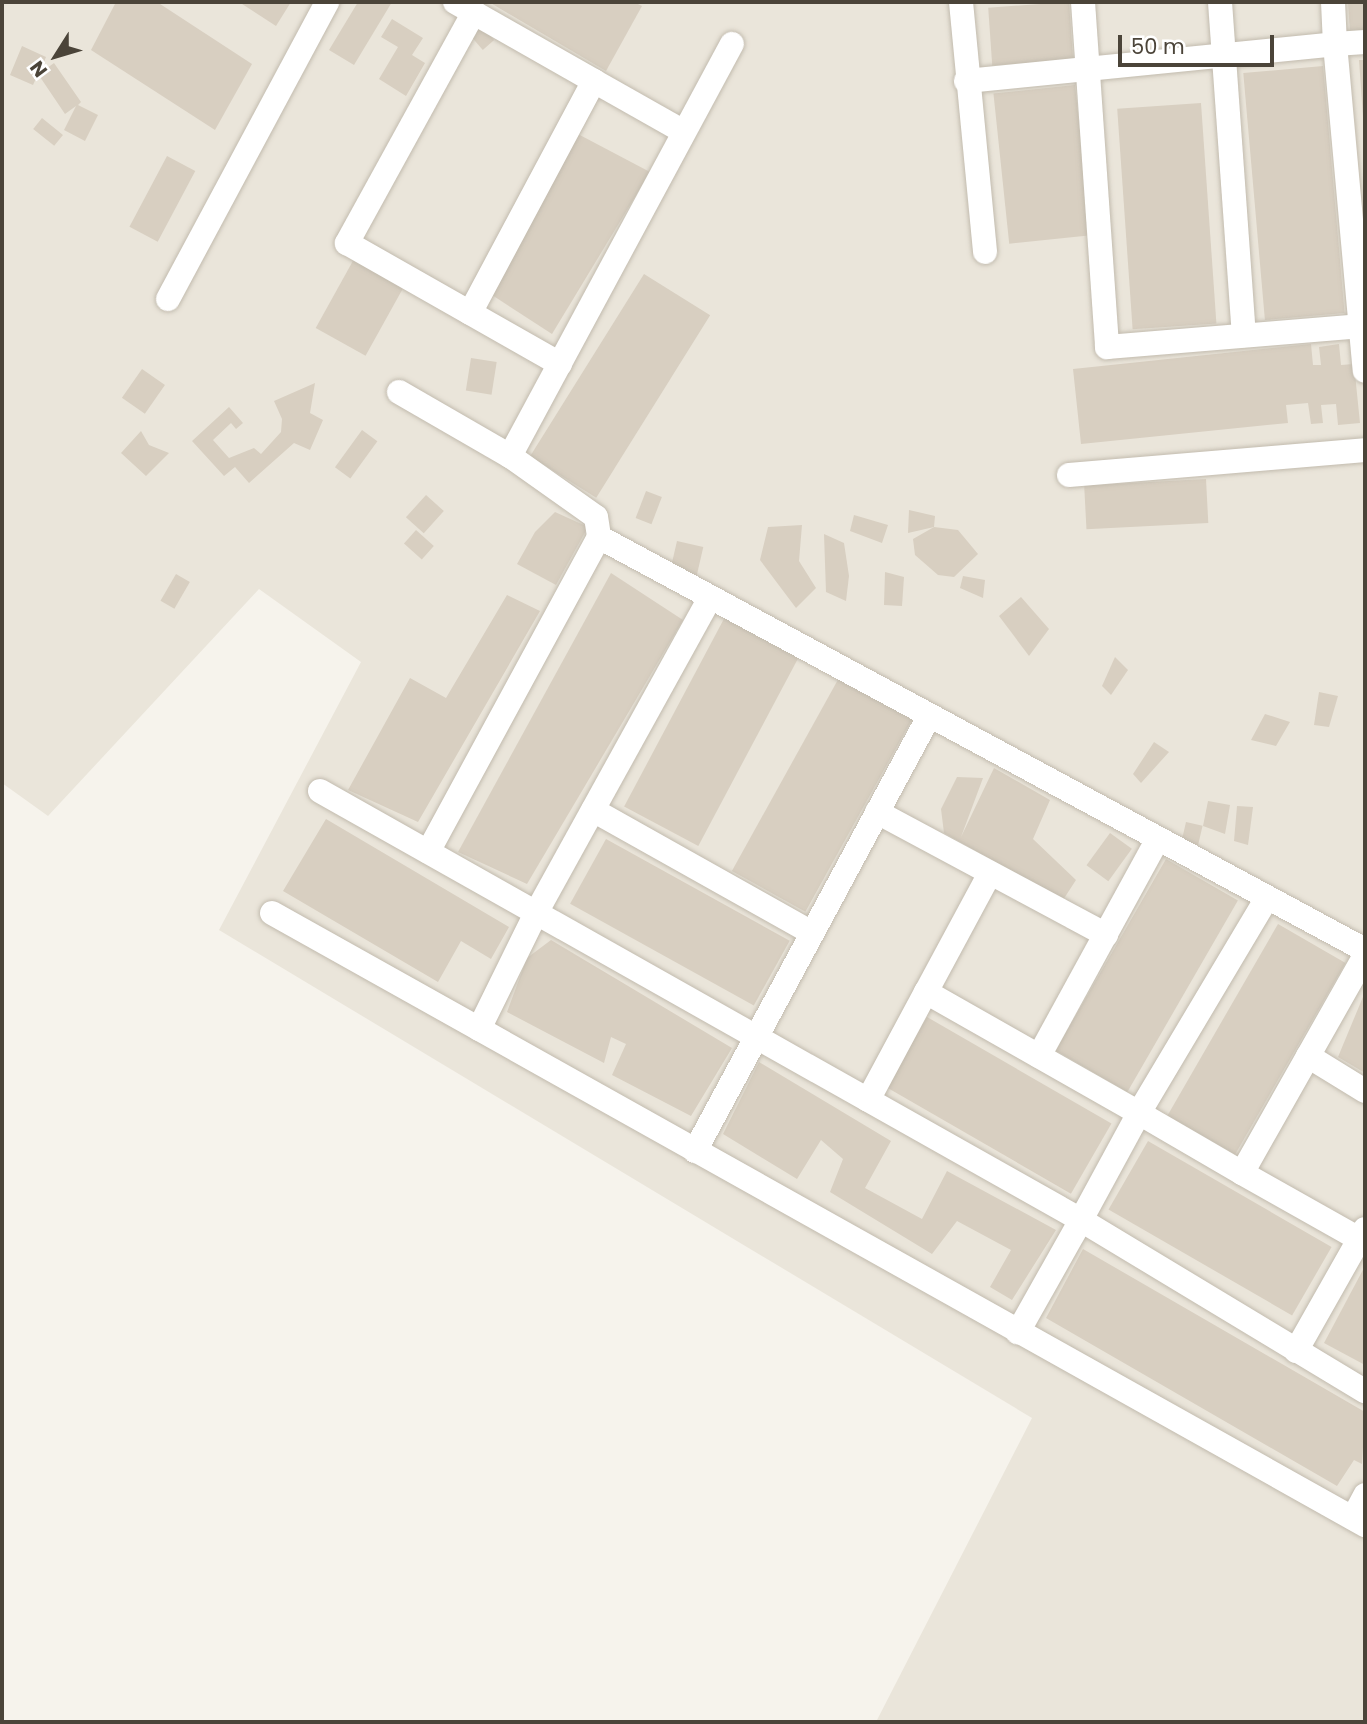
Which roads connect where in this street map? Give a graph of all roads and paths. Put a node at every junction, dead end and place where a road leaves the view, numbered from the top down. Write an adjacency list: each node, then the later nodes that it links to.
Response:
1 (327, 2): 16 (street)
2 (961, 2): 12 (street)
3 (1083, 2): 11 (street)
4 (1220, 2): 10 (street)
5 (1332, 2): 9 (street)
6 (465, 7): 13 (street); 17 (street)
7 (1365, 42): 9 (street)
8 (732, 44): 14 (street)
9 (1335, 44): 10 (street); 18 (street)
10 (1224, 55): 11 (street); 19 (street)
11 (1088, 68): 12 (street); 19 (street)
12 (967, 80): 15 (street)
13 (594, 81): 14 (street); 17 (street)
14 (684, 132): 20 (street)
15 (985, 252)
16 (168, 299)
17 (470, 313): 20 (street)
18 (1363, 326): 19 (street); 21 (street)
19 (1244, 335)
20 (560, 364): 24 (street)
21 (1365, 371)
22 (399, 392): 24 (street)
23 (1365, 450): 25 (street)
24 (510, 456): 26 (street)
25 (1069, 475)
26 (599, 537): 27 (street); 33 (street)
27 (710, 598): 28 (street); 30 (street)
28 (930, 715): 31 (street); 32 (street)
29 (320, 791): 33 (street)
30 (593, 810): 37 (street); 38 (street)
31 (877, 812): 34 (street); 38 (street)
32 (1158, 839): 35 (street); 39 (street)
33 (428, 852): 37 (street)
34 (990, 873): 39 (street); 42 (street)
35 (1267, 898): 40 (street); 49 (street)
36 (272, 913): 43 (street)
37 (536, 913): 43 (street); 44 (street)
38 (812, 933): 44 (street)
39 (1105, 935): 45 (street)
40 (1365, 950)
41 (1365, 956): 46 (street)
42 (926, 992): 45 (street); 48 (street)
43 (478, 1030): 50 (street)
44 (755, 1036): 48 (street); 50 (street)
45 (1039, 1056): 49 (street)
46 (1308, 1056): 47 (street); 51 (street)
47 (1365, 1091)
48 (868, 1100): 52 (street)
49 (1139, 1113): 51 (street); 52 (street)
50 (695, 1151): 54 (street)
51 (1242, 1173): 53 (street)
52 (1081, 1220): 54 (street); 55 (street)
53 (1362, 1234): 55 (street)
54 (1018, 1332): 58 (street)
55 (1296, 1351): 56 (street)
56 (1365, 1391)
57 (1365, 1495): 58 (street)
58 (1359, 1522)

